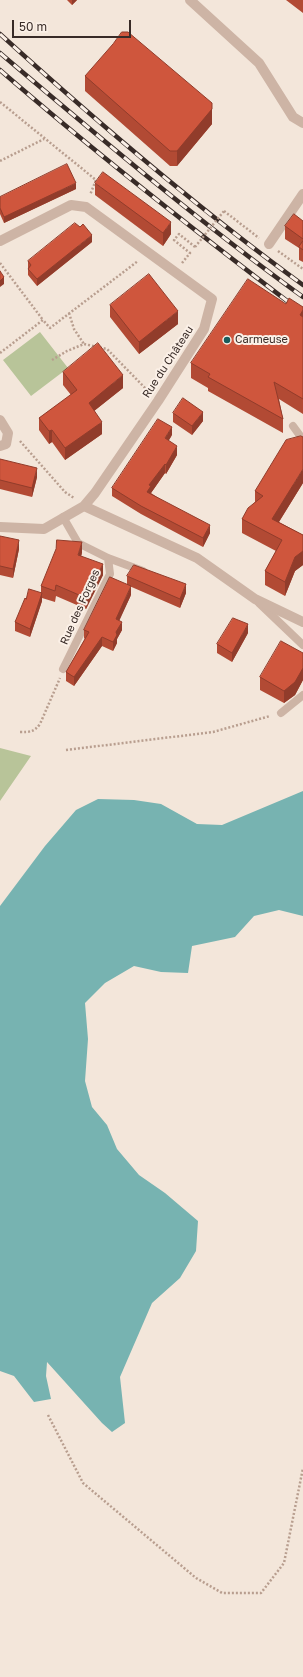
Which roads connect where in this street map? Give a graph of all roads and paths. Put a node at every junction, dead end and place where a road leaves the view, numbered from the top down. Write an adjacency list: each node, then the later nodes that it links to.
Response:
1 (190, 0): 3 (street)
2 (0, 102): 4 (path)
3 (303, 123)
4 (44, 139): 5 (path); 7 (path)
5 (0, 161)
6 (303, 194): 10 (street)
7 (86, 207): 9 (street); 11 (street, Rue du Château)
8 (252, 233): 12 (path, bridge)
9 (0, 241)
10 (269, 244): 14 (path)
11 (148, 253): 15 (path); 20 (street, Rue du Château)
12 (190, 253)
13 (0, 263): 16 (path)
14 (303, 269)
15 (69, 313): 16 (path); 17 (path)
16 (43, 320): 18 (path)
17 (84, 344): 19 (path); 20 (path)
18 (0, 353)
19 (52, 360)
20 (158, 401): 26 (street, Rue du Château)
21 (0, 420): 23 (street)
22 (293, 426): 24 (lane)
23 (8, 433): 25 (street); 26 (path)
24 (303, 440)
25 (0, 446)
26 (84, 506): 27 (street, Rue du Château); 31 (street)
27 (63, 517): 28 (street, Rue du Château); 29 (lane)
28 (0, 527)
29 (108, 558): 30 (lane, Rue des Forges); 34 (lane, Rue des Forges)
30 (152, 574)
31 (255, 599): 32 (street); 33 (lane)
32 (303, 622)
33 (303, 645)
34 (63, 669): 37 (path)
35 (303, 695): 36 (lane)
36 (281, 713): 38 (path)
37 (20, 732)
38 (66, 750)
39 (48, 1415): 40 (path)
40 (303, 1468)

